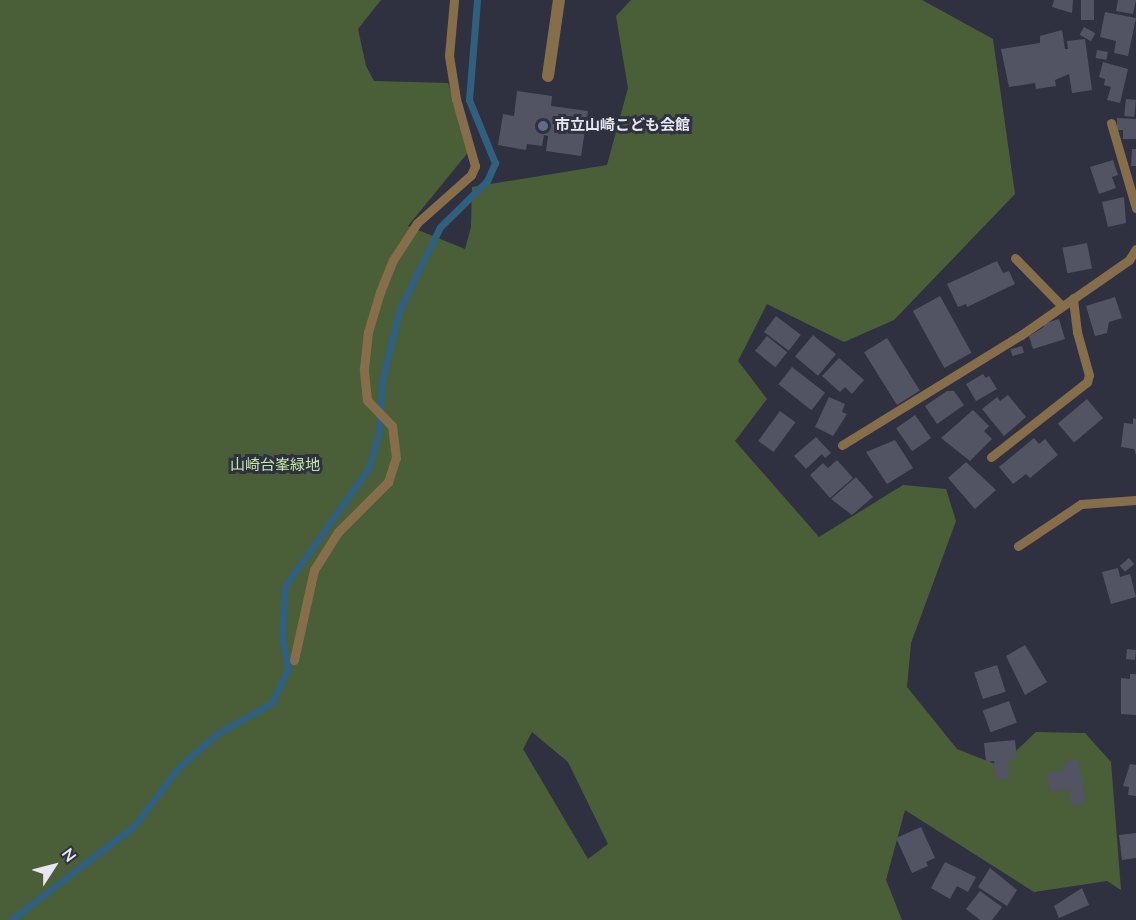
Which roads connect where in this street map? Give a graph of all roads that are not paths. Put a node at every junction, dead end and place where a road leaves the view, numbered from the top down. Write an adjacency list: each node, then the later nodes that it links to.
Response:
1 (454, 0): 14 (lane)
2 (559, 0): 3 (street)
3 (548, 76)
4 (1111, 123): 5 (lane)
5 (1136, 208)
6 (1136, 249): 8 (lane)
7 (1015, 258): 9 (lane)
8 (1073, 298): 9 (lane); 11 (lane)
9 (1062, 306): 10 (lane)
10 (842, 445)
11 (991, 458)
12 (1136, 500): 13 (lane)
13 (1018, 546)
14 (294, 660)

